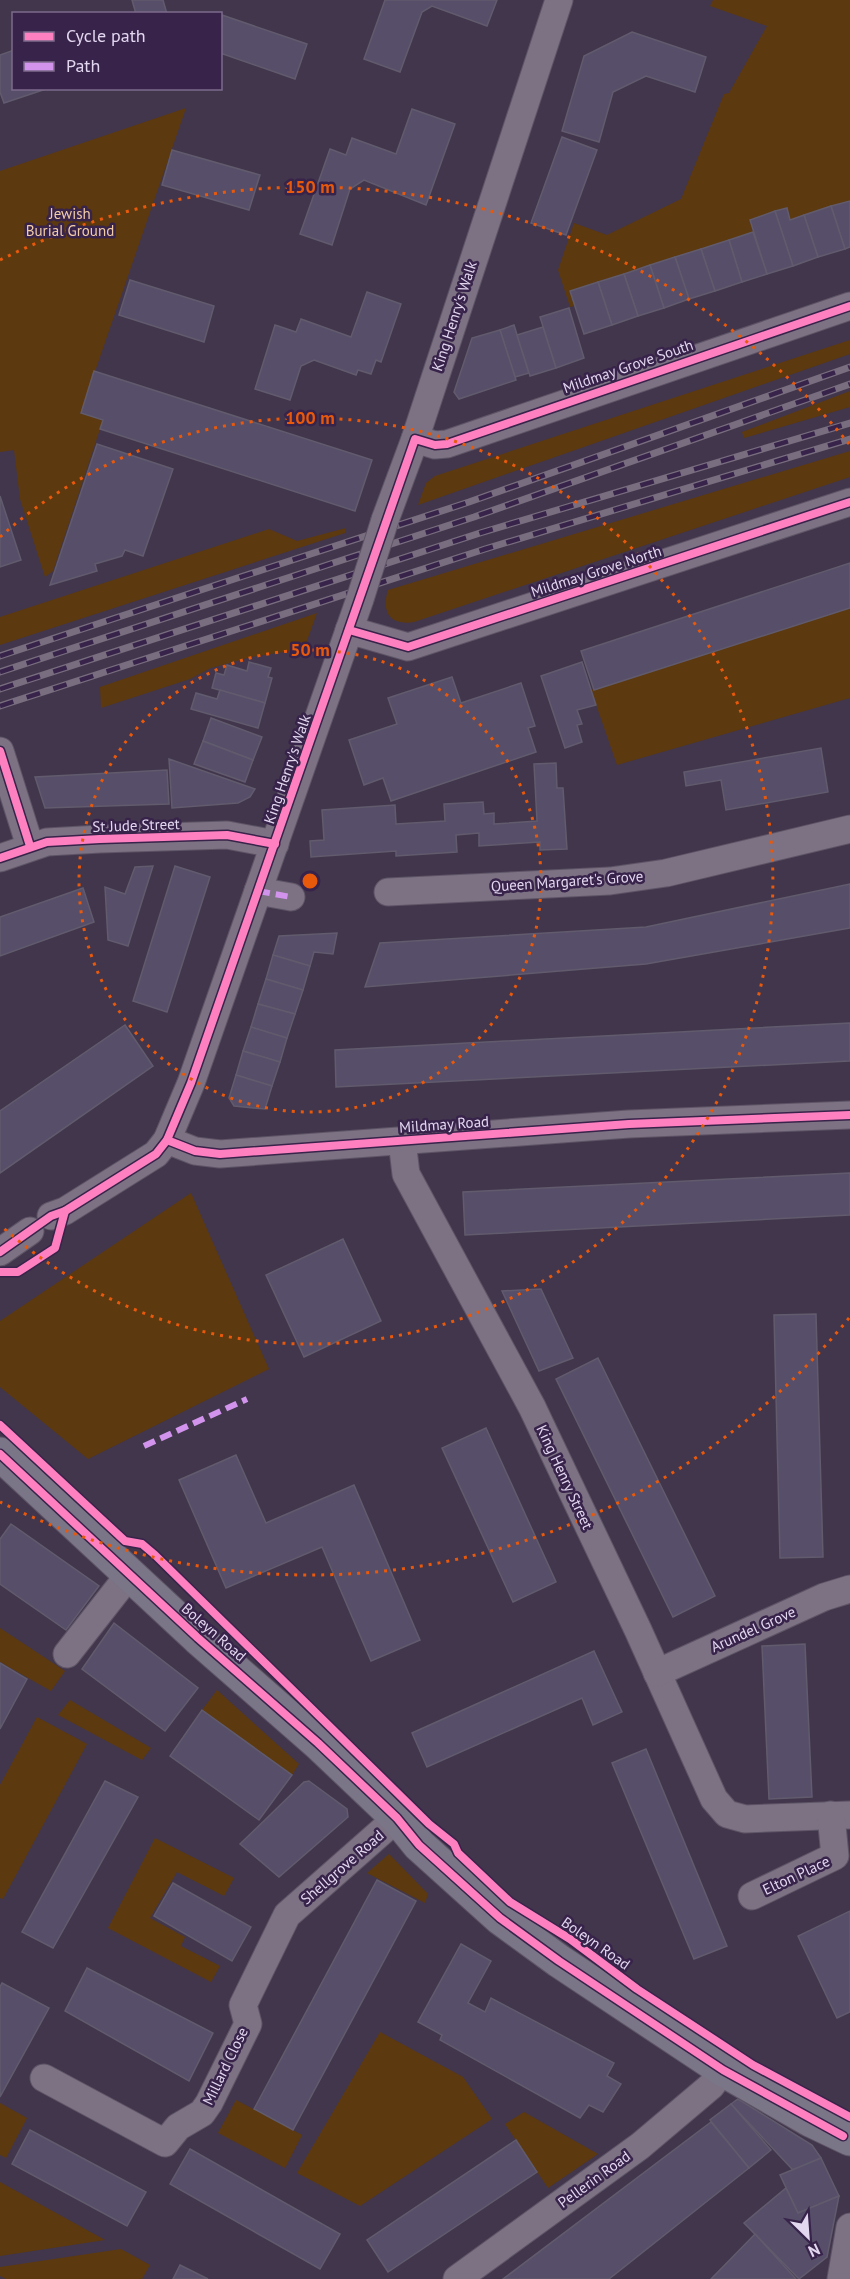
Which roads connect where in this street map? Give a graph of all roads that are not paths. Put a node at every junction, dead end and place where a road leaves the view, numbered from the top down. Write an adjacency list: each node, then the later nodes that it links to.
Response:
1 (559, 0): 3 (street, King Henry's Walk)
2 (850, 306): 3 (street, Mildmay Grove South)
3 (415, 439): 5 (street, King Henry's Walk, bridge)
4 (850, 502): 5 (street, Mildmay Grove North)
5 (350, 630): 8 (street, King Henry's Walk)
6 (0, 751): 9 (street)
7 (850, 830): 12 (street, Queen Margaret's Grove)
8 (275, 844): 9 (street, St Jude Street); 11 (street, King Henry's Walk)
9 (30, 846): 10 (street, St Jude Street)
10 (0, 858)
11 (258, 891): 13 (street); 15 (street, King Henry's Walk)
12 (387, 892)
13 (291, 897)
14 (850, 1115): 16 (street, Mildmay Road)
15 (167, 1140): 16 (street, Mildmay Road); 17 (street)
16 (402, 1141): 22 (street, King Henry Street)
17 (0, 1252)
18 (0, 1454): 19 (street, Boleyn Road)
19 (129, 1575): 21 (street); 25 (street, Boleyn Road)
20 (850, 1589): 22 (street, Arundel Grove)
21 (67, 1654)
22 (657, 1673): 23 (street, King Henry Street)
23 (727, 1814): 24 (street, Elton Place)
24 (841, 1815): 26 (street, Elton Place)
25 (397, 1818): 27 (street, Shellgrove Road); 28 (street, Boleyn Road)
26 (752, 1896)
27 (286, 1915): 29 (street, Millard Close)
28 (723, 2070): 30 (street, Boleyn Road); 32 (street, Pellerin Road)
29 (44, 2078)
30 (850, 2139)
31 (850, 2228): 33 (street)
32 (457, 2279)
33 (841, 2279)

